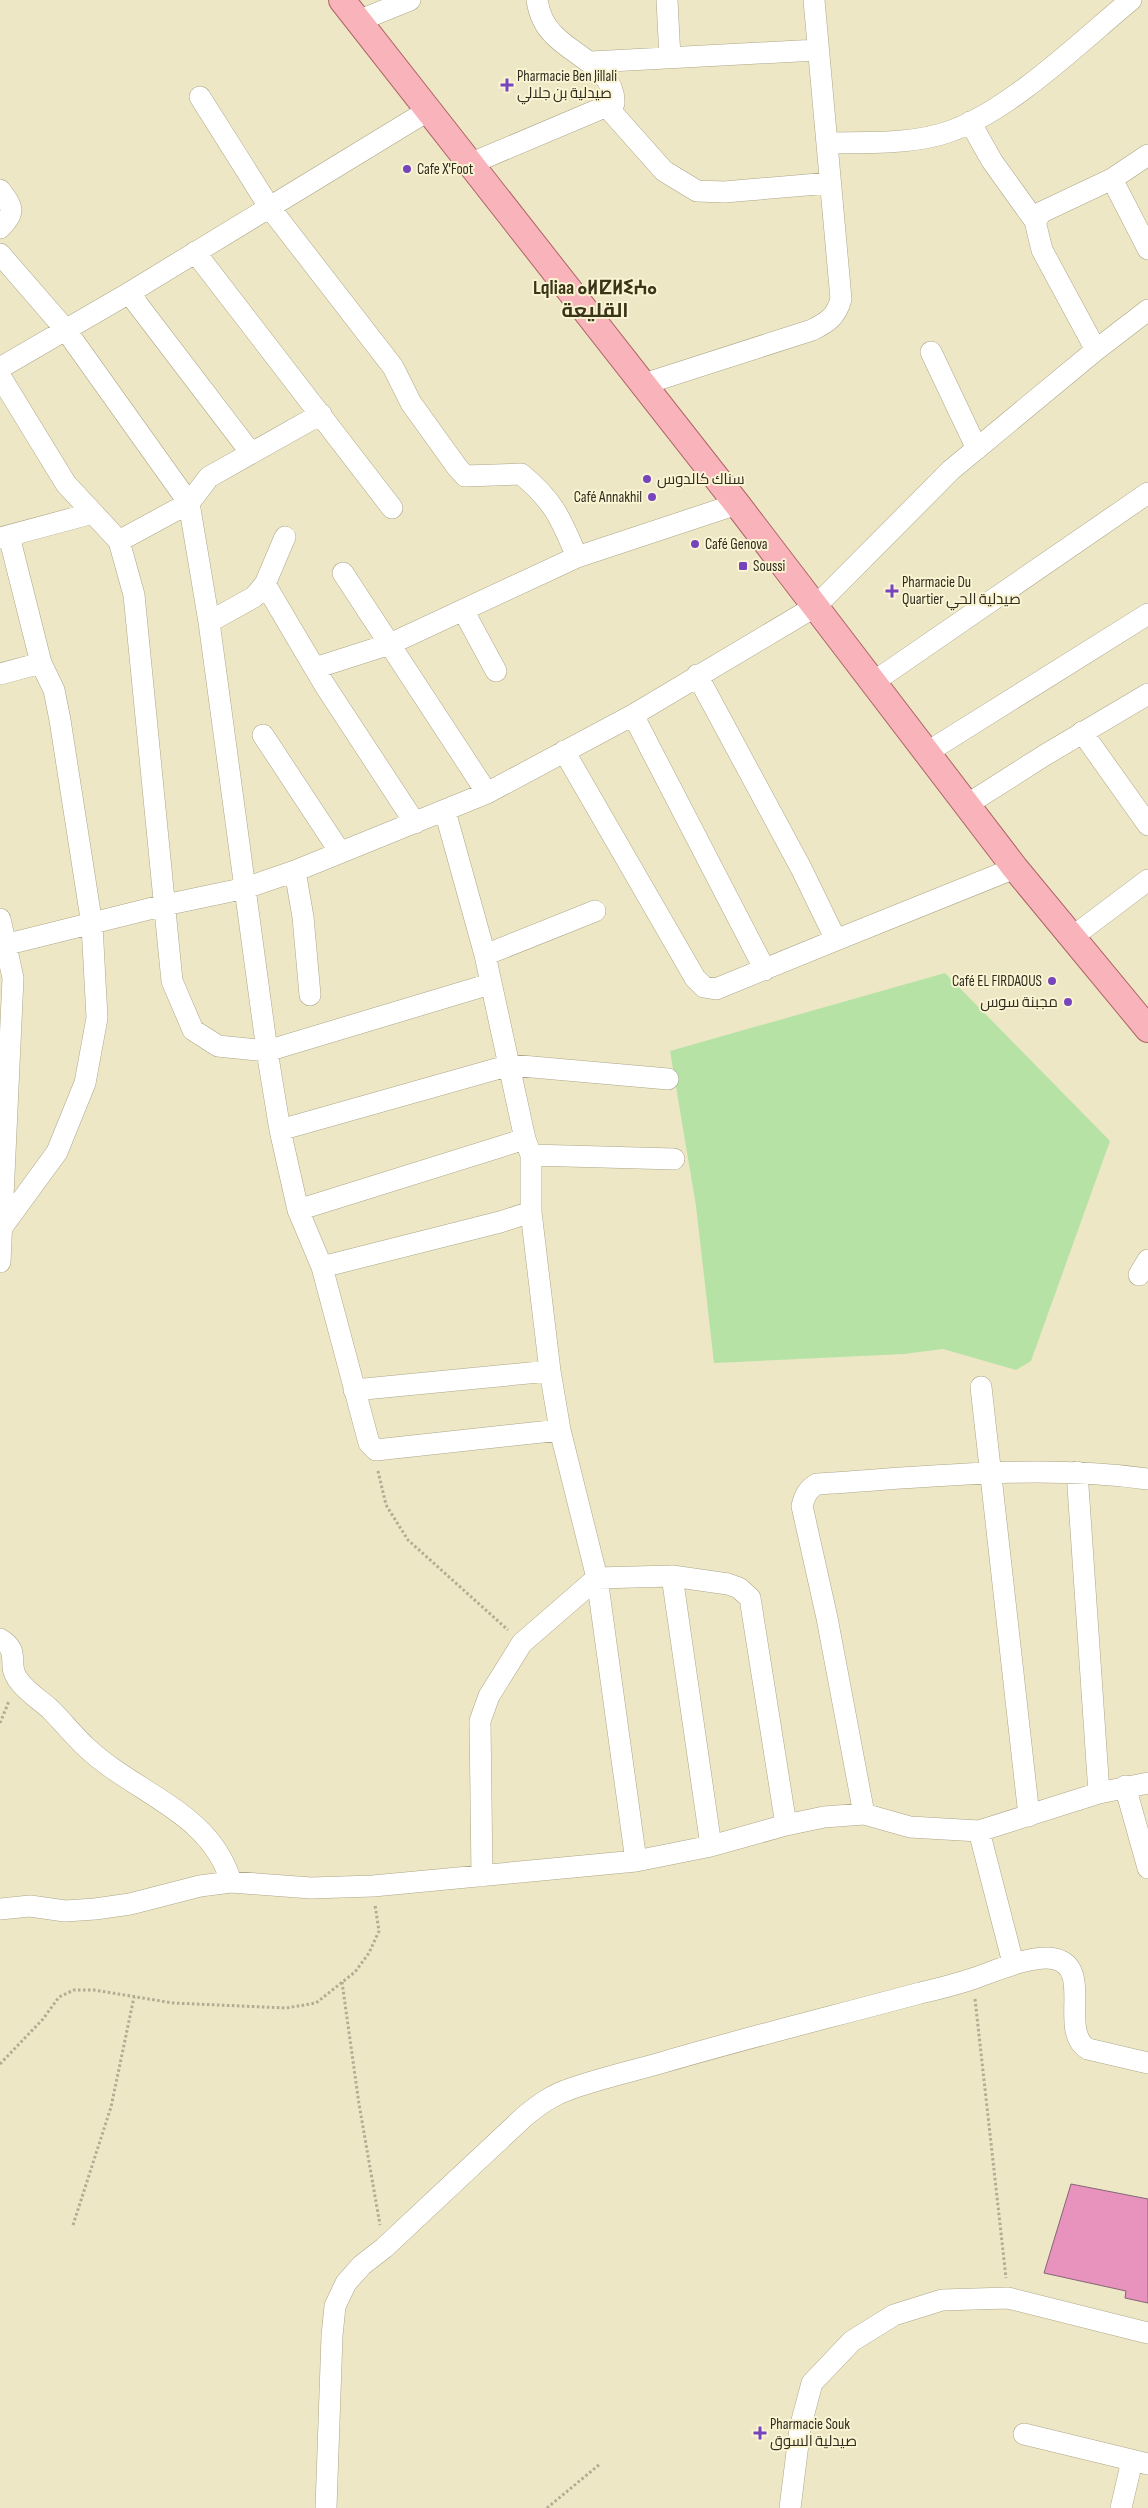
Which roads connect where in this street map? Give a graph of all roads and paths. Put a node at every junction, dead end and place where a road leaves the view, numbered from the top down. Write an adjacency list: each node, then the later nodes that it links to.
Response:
1 (342, 0): 7 (main road)
2 (410, 0): 7 (street)
3 (537, 0): 10 (street)
4 (667, 0): 9 (street)
5 (814, 0): 8 (street)
6 (1131, 0): 14 (street)
7 (358, 21): 13 (main road)
8 (817, 50): 9 (street); 15 (street)
9 (670, 58): 10 (street)
10 (591, 62): 12 (street)
11 (200, 97): 21 (street)
12 (608, 108): 17 (street); 19 (street)
13 (429, 110): 17 (main road); 21 (street)
14 (970, 122): 15 (street); 22 (street)
15 (827, 144): 19 (street)
16 (1148, 155): 18 (street)
17 (472, 163): 34 (main road)
18 (1112, 179): 22 (street); 24 (street)
19 (830, 183): 34 (street)
20 (0, 190): 23 (street)
21 (270, 208): 25 (street); 46 (street)
22 (1035, 221): 30 (street)
23 (0, 228)
24 (1148, 249)
25 (195, 252): 27 (street); 35 (street)
26 (0, 254): 29 (street)
27 (129, 293): 29 (street); 37 (street)
28 (1148, 310): 30 (street)
29 (64, 329): 32 (street); 39 (street)
30 (1096, 350): 36 (street)
31 (932, 352): 36 (street)
32 (0, 368)
33 (0, 376): 42 (street)
34 (644, 384): 40 (main road)
35 (320, 414): 37 (street); 41 (street)
36 (977, 449): 49 (street)
37 (251, 453): 39 (street)
38 (1148, 493): 59 (street)
39 (189, 503): 45 (street); 52 (street)
40 (737, 504): 46 (street); 49 (main road)
41 (392, 508)
42 (93, 513): 43 (street); 45 (street)
43 (5, 537): 54 (street)
44 (285, 537): 48 (street)
45 (119, 541): 76 (street)
46 (577, 557): 50 (street)
47 (343, 573): 53 (street)
48 (265, 584): 52 (street); 55 (street)
49 (816, 606): 58 (street); 59 (main road)
50 (463, 610): 53 (street); 56 (street)
51 (1148, 614): 65 (street)
52 (209, 622): 75 (street)
53 (390, 644): 55 (street); 66 (street)
54 (42, 663): 57 (street); 79 (street)
55 (315, 668): 69 (street)
56 (496, 671)
57 (0, 674)
58 (697, 674): 61 (street); 81 (street)
59 (872, 683): 65 (main road)
60 (1148, 694): 62 (street)
61 (632, 715): 64 (street); 84 (street)
62 (1082, 732): 67 (street); 70 (street)
63 (263, 735): 71 (street)
64 (564, 751): 66 (street); 84 (street)
65 (926, 753): 67 (main road)
66 (488, 792): 68 (street)
67 (968, 804): 72 (main road)
68 (445, 811): 69 (street); 83 (street)
69 (415, 822): 71 (street)
70 (1148, 825)
71 (340, 852): 73 (street)
72 (1015, 868): 80 (main road); 81 (street)
73 (295, 871): 75 (street); 86 (street)
74 (1148, 880): 80 (street)
75 (246, 888): 76 (street); 88 (street)
76 (165, 905): 79 (street); 88 (street)
77 (595, 911): 83 (street)
78 (0, 919): 82 (street)
79 (92, 924): 82 (street); 96 (street)
80 (1071, 938): 87 (main road)
81 (836, 940): 84 (street)
82 (2, 946): 96 (street)
83 (484, 954): 85 (street)
84 (765, 970)
85 (490, 984): 88 (street); 89 (street)
86 (310, 995)
87 (1148, 1029)
88 (267, 1051): 91 (street)
89 (510, 1065): 90 (street); 91 (street); 92 (street)
90 (668, 1079)
91 (280, 1130): 94 (street)
92 (528, 1147): 93 (street); 94 (street); 95 (street)
93 (674, 1159)
94 (298, 1210): 98 (street)
95 (531, 1212): 98 (street); 99 (street)
96 (3, 1226): 97 (street)
97 (0, 1262)
98 (322, 1267): 101 (street)
99 (550, 1371): 101 (street); 102 (street)
100 (981, 1387): 105 (street)
101 (354, 1390): 103 (street)
102 (560, 1430): 103 (street); 108 (street)
103 (376, 1450): 110 (path)
104 (1077, 1472): 105 (street); 106 (street); 113 (street)
105 (990, 1473): 114 (street); 115 (street)
106 (1148, 1478)
107 (672, 1576): 108 (street); 116 (street); 118 (street)
108 (597, 1578): 110 (street); 119 (street)
109 (0, 1639): 122 (street)
110 (522, 1644): 121 (street)
111 (1148, 1783): 112 (street)
112 (1125, 1786): 113 (street); 120 (street)
113 (1099, 1792): 115 (street)
114 (864, 1814): 116 (street); 117 (street)
115 (1029, 1816): 117 (street)
116 (786, 1825): 118 (street)
117 (979, 1831): 125 (street)
118 (711, 1846): 119 (street)
119 (636, 1861): 121 (street)
120 (1148, 1868)
121 (482, 1876): 123 (street)
122 (232, 1882): 123 (street); 124 (street)
123 (373, 1886): 127 (path)
124 (0, 1908)
125 (1013, 1963): 126 (street); 129 (street)
126 (973, 1978): 132 (street); 133 (path)
127 (342, 1982): 128 (path); 132 (path)
128 (134, 1997): 130 (path); 131 (path)
129 (1148, 2063)
130 (0, 2064)
131 (73, 2225)
132 (384, 2248): 138 (street)
133 (1008, 2298): 134 (street); 140 (street)
134 (1148, 2333)
135 (1024, 2434): 136 (street)
136 (1140, 2463): 141 (street)
137 (600, 2464): 139 (path)
138 (326, 2508)
139 (547, 2508)
140 (790, 2508)
141 (1121, 2508)

